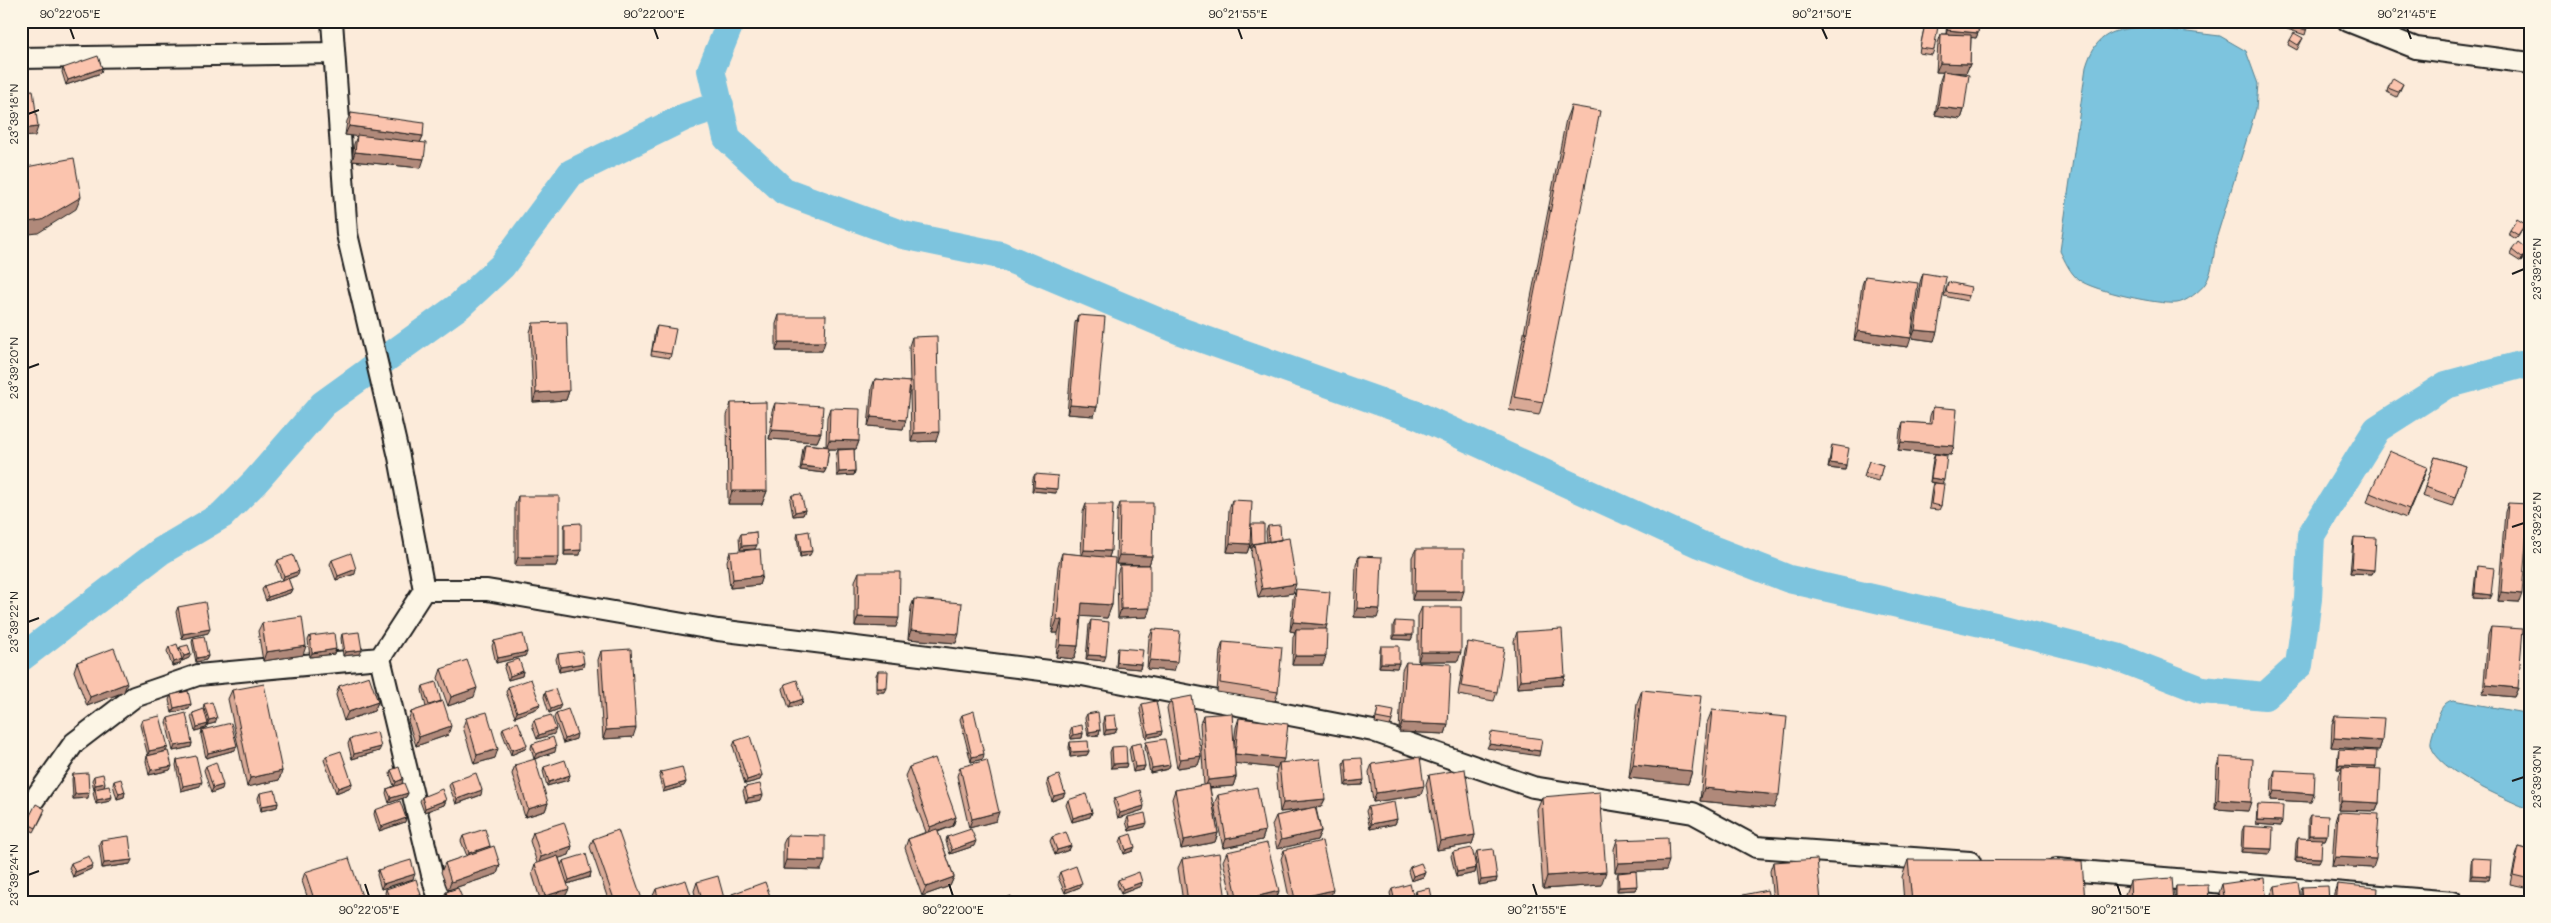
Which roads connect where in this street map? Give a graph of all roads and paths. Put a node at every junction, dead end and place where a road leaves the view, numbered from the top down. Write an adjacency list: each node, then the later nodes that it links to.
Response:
1 (332, 21): 3 (street)
2 (2348, 21): 5 (street)
3 (334, 53): 4 (street); 6 (street)
4 (21, 58)
5 (2530, 63)
6 (424, 590): 7 (street); 9 (street)
7 (380, 658): 8 (street); 11 (street)
8 (21, 818)
9 (1989, 864)
10 (2038, 867): 12 (street)
11 (441, 902)
12 (2453, 902)

